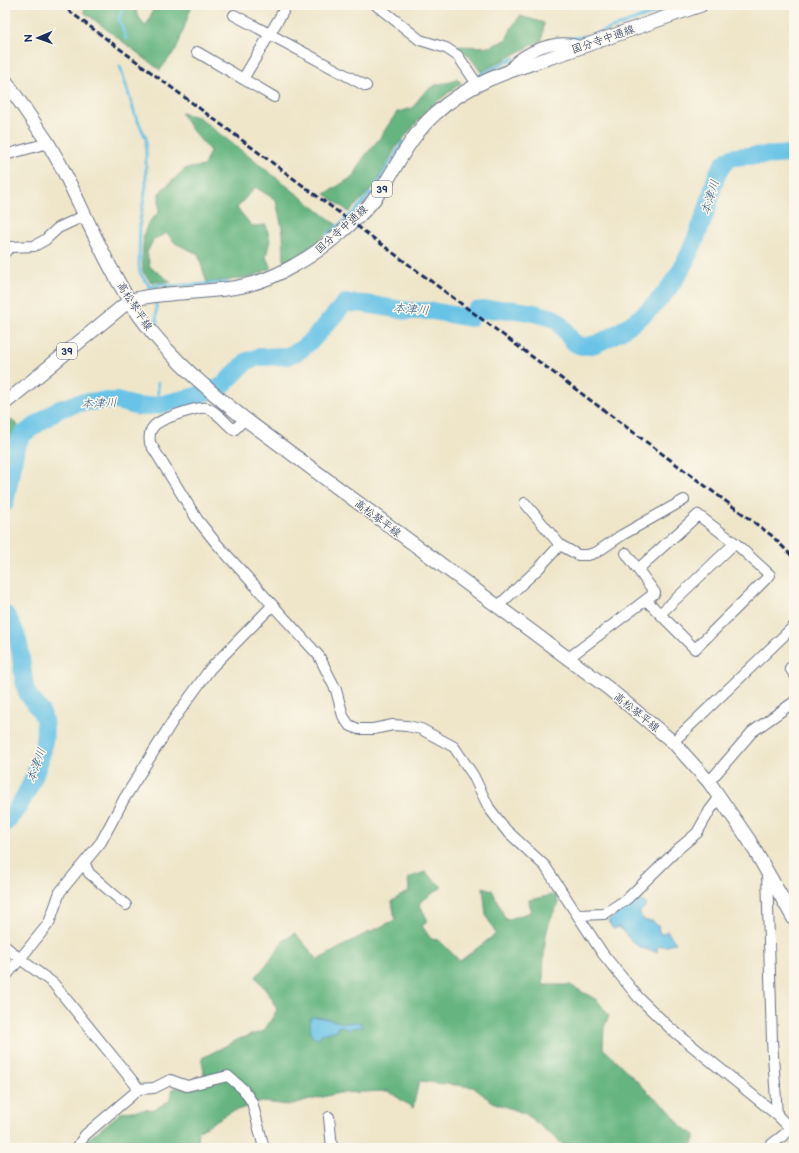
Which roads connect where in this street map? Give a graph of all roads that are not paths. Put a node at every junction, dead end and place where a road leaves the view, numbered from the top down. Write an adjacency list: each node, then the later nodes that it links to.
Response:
1 (287, 5): 5 (street)
2 (376, 5): 9 (street)
3 (701, 5): 9 (main road, 国分寺中通線 / 39)
4 (234, 15): 5 (street)
5 (270, 34): 7 (street); 10 (street)
6 (197, 52): 7 (street)
7 (243, 79): 11 (street)
8 (5, 80): 12 (main road, 高松琴平線)
9 (477, 84): 16 (main road, 国分寺中通線 / 39)
10 (366, 86)
11 (274, 97)
12 (48, 143): 13 (street); 14 (main road, 高松琴平線)
13 (5, 156)
14 (86, 215): 15 (street); 16 (main road, 高松琴平線)
15 (5, 252)
16 (129, 301): 17 (main road, 国分寺中通線 / 39); 18 (main road, 高松琴平線)
17 (5, 403)
18 (244, 419): 26 (street); 27 (main road, 高松琴平線)
19 (684, 500): 22 (street)
20 (525, 503): 22 (street)
21 (735, 543): 24 (street); 28 (street); 28 (street)
22 (560, 545): 27 (street)
23 (626, 553): 24 (street)
24 (638, 569): 25 (street)
25 (646, 600): 28 (street); 30 (street)
26 (272, 606): 37 (street); 40 (street)
27 (497, 607): 30 (main road, 高松琴平線)
28 (660, 614)
29 (794, 626): 34 (street)
30 (567, 659): 34 (main road, 高松琴平線)
31 (794, 665): 32 (street)
32 (794, 674)
33 (794, 702): 35 (street)
34 (673, 742): 35 (main road, 高松琴平線)
35 (709, 782): 36 (main road, 高松琴平線)
36 (720, 797): 38 (main road, 高松琴平線); 40 (street)
37 (85, 864): 39 (street); 43 (street)
38 (767, 871): 41 (main road, 高松琴平線); 46 (street)
39 (126, 905)
40 (579, 915): 46 (street)
41 (794, 919)
42 (5, 946): 43 (street)
43 (20, 959): 44 (street); 45 (street)
44 (5, 977)
45 (139, 1089): 49 (street); 50 (street)
46 (776, 1115): 48 (street)
47 (329, 1117): 51 (street)
48 (793, 1129): 52 (street)
49 (77, 1148)
50 (264, 1148)
51 (332, 1148)
52 (767, 1148)

